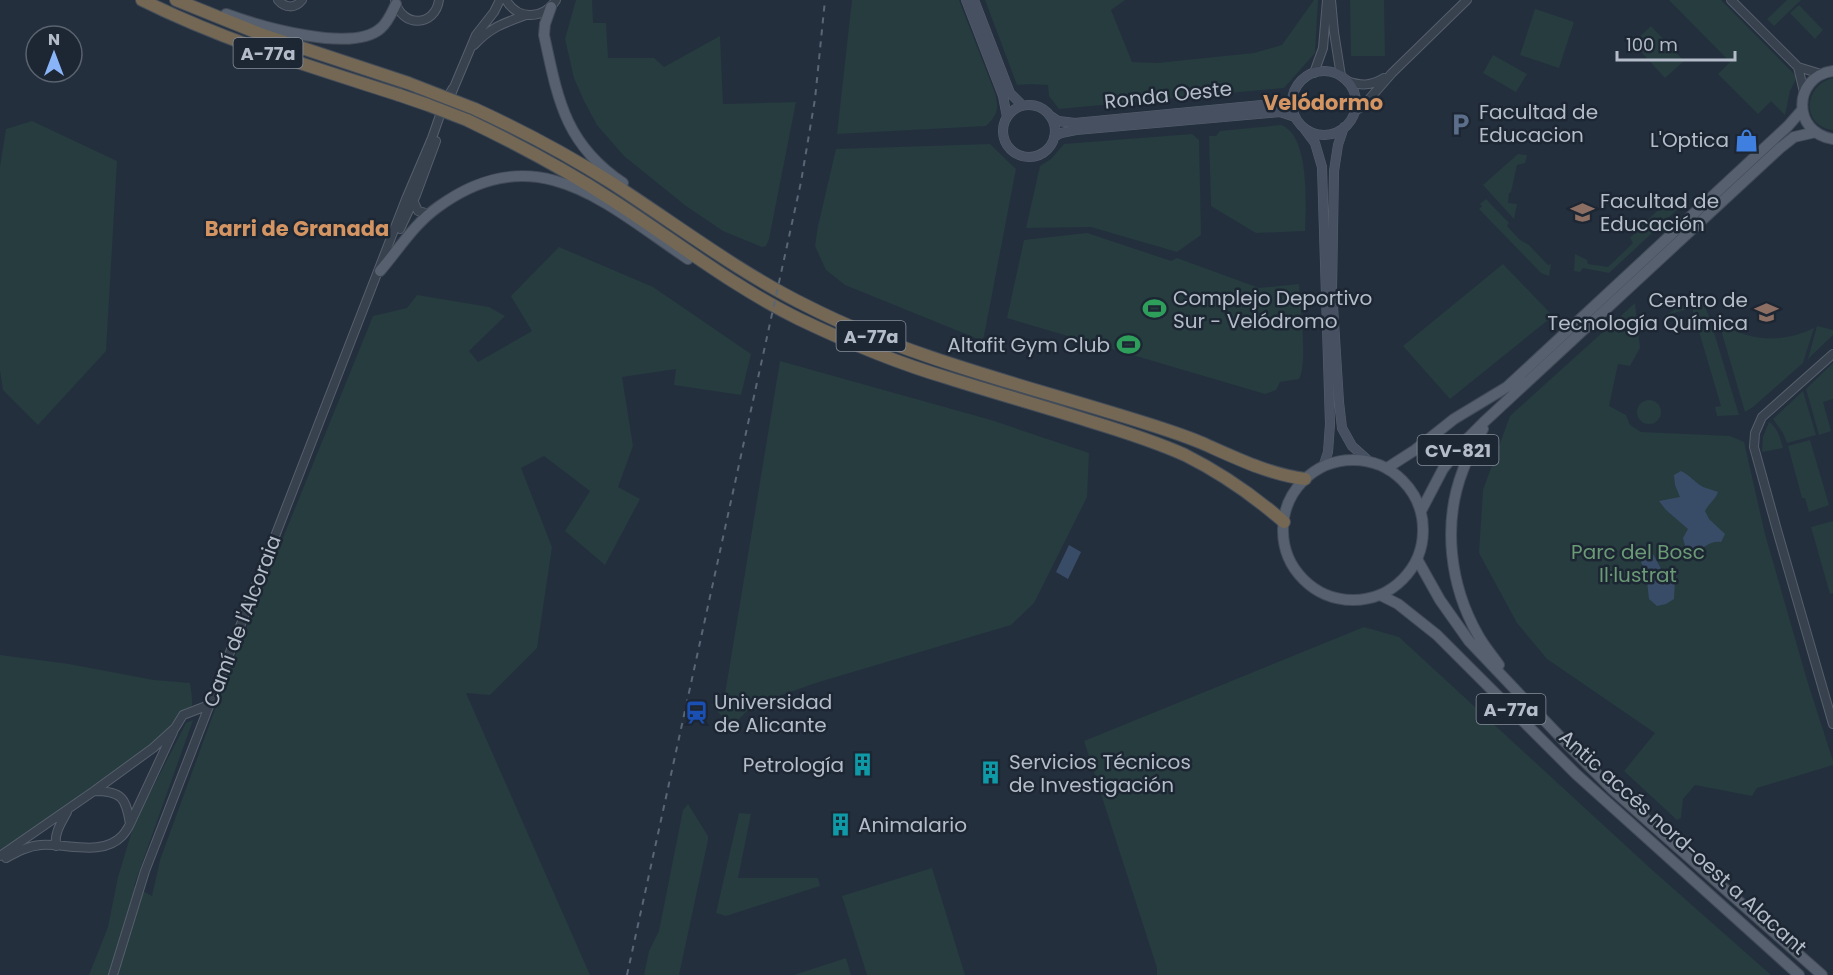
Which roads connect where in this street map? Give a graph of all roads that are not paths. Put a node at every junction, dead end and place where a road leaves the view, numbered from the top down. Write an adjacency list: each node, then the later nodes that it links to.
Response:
1 (142, 0): 43 (highway, A-77a, bridge)
2 (176, 0): 42 (highway, A-77a, bridge)
3 (191, 0): 14 (main road, A-77a)
4 (278, 0): 5 (street)
5 (302, 0)
6 (439, 0): 14 (street)
7 (500, 0): 17 (street)
8 (506, 0): 16 (street)
9 (966, 0): 31 (main road, Ronda Oeste)
10 (974, 0): 27 (main road)
11 (1329, 0): 20 (street); 23 (street)
12 (1467, 0): 21 (street)
13 (1731, 0): 18 (street)
14 (395, 1)
15 (553, 4): 16 (street); 42 (main road, A-77a)
16 (526, 15): 17 (street)
17 (470, 49): 24 (street)
18 (1798, 67): 22 (street); 25 (street)
19 (1833, 71): 22 (main road)
20 (1314, 73): 23 (main road); 26 (main road)
21 (1392, 73): 23 (street); 29 (street)
22 (1821, 74): 25 (main road)
23 (1344, 78): 29 (main road)
24 (453, 88): 37 (street, Camí de l'Alcoraia); 39 (street, Camí de l'Alcoraia)
25 (1804, 92): 28 (main road)
26 (1292, 102): 30 (main road, Ronda Oeste); 32 (main road)
27 (1022, 105): 30 (main road, Ronda Oeste); 31 (main road)
28 (1802, 110): 35 (main road); 48 (main road, CV-821)
29 (1355, 111): 34 (main road)
30 (1049, 115): 36 (main road)
31 (1007, 117): 36 (main road, Ronda Oeste)
32 (1295, 117): 33 (main road); 36 (main road, Ronda Oeste)
33 (1303, 127): 34 (main road); 47 (main road)
34 (1344, 128): 46 (main road)
35 (1816, 132): 38 (main road); 45 (main road, CV-821)
36 (1054, 137)
37 (432, 138): 39 (street, Camí de l'Alcoraia); 41 (street, Camí de l'Alcoraia)
38 (1833, 139)
39 (413, 202): 40 (street); 41 (street, Camí de l'Alcoraia)
40 (430, 214): 41 (main road, A-77a); 43 (main road, A-77a)
41 (380, 271): 55 (street, Camí de l'Alcoraia)
42 (763, 282): 49 (highway, A-77a)
43 (836, 336): 51 (highway, A-77a)
44 (1833, 354): 56 (street)
45 (1509, 401): 50 (main road, CV-821); 54 (main road)
46 (1370, 462): 47 (main road); 48 (main road)
47 (1323, 467): 49 (main road)
48 (1387, 468): 50 (main road)
49 (1305, 479): 51 (main road)
50 (1421, 511): 52 (main road)
51 (1284, 522): 53 (main road)
52 (1417, 559): 53 (main road); 54 (main road, Antic accés nord-oest a Alacant / A-77a)
53 (1380, 595): 64 (main road, Antic accés nord-oest a Alacant / A-77a)
54 (1526, 702): 65 (main road, Antic accés nord-oest a Alacant / A-77a)
55 (209, 705): 57 (street); 63 (street, Camí de l'Alcoraia)
56 (1833, 724)
57 (175, 728): 58 (street); 60 (street)
58 (94, 791): 59 (street); 60 (street)
59 (69, 809): 61 (street); 62 (street)
60 (130, 824): 61 (street)
61 (56, 846): 62 (street)
62 (0, 858)
63 (113, 975)
64 (1799, 975)
65 (1822, 975)

